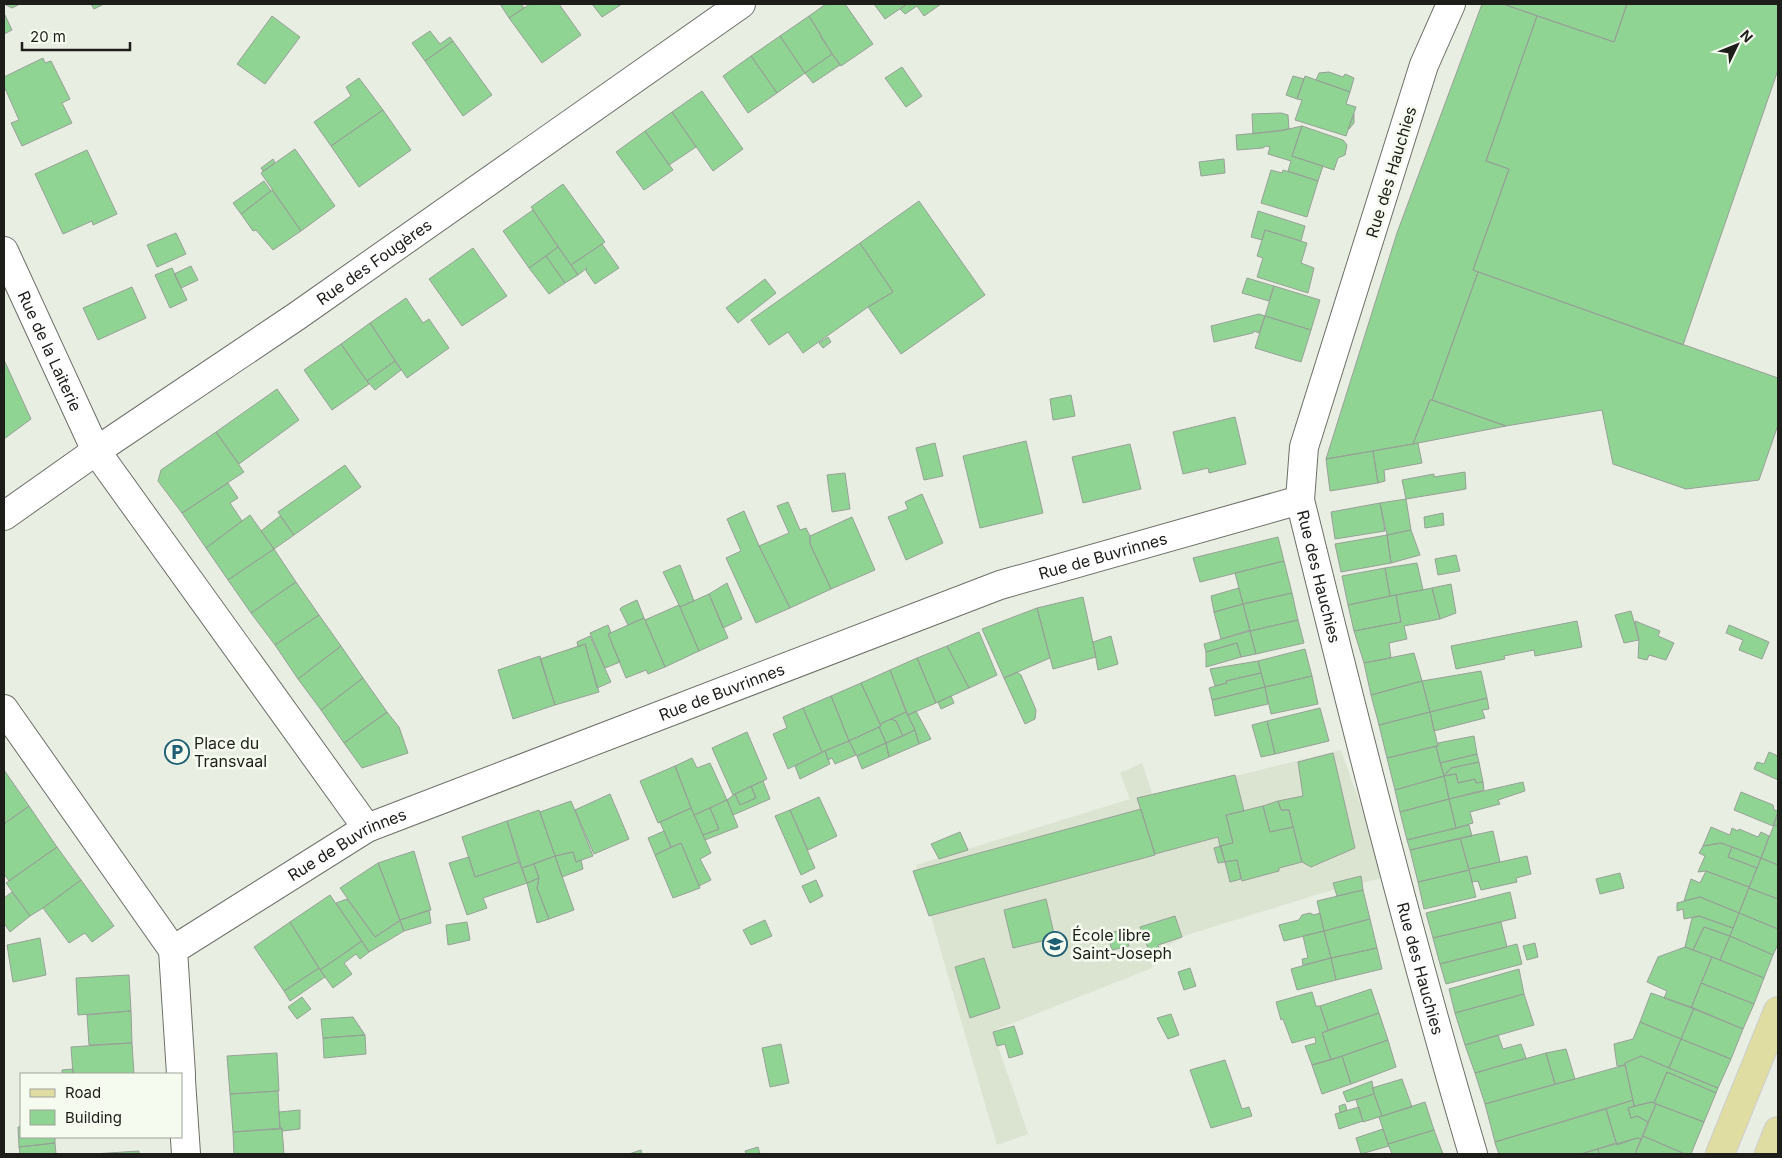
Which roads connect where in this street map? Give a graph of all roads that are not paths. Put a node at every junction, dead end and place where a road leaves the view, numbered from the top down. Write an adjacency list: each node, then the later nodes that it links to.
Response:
1 (741, 4): 4 (street, Rue des Fougères)
2 (1451, 4): 5 (street, Rue des Hauchies)
3 (4, 251): 4 (street, Rue de la Laiterie)
4 (96, 451): 6 (street, Rue des Fougères); 8 (street)
5 (1300, 500): 8 (street, Rue de Buvrinnes); 15 (street, Rue des Hauchies)
6 (4, 516)
7 (4, 709): 9 (street)
8 (367, 828): 9 (street, Rue de Buvrinnes)
9 (172, 950): 11 (street)
10 (1778, 1011): 16 (main road)
11 (181, 1073)
12 (182, 1095): 14 (street)
13 (1778, 1131): 17 (main road)
14 (186, 1154)
15 (1473, 1154)
16 (1720, 1154)
17 (1769, 1154)

